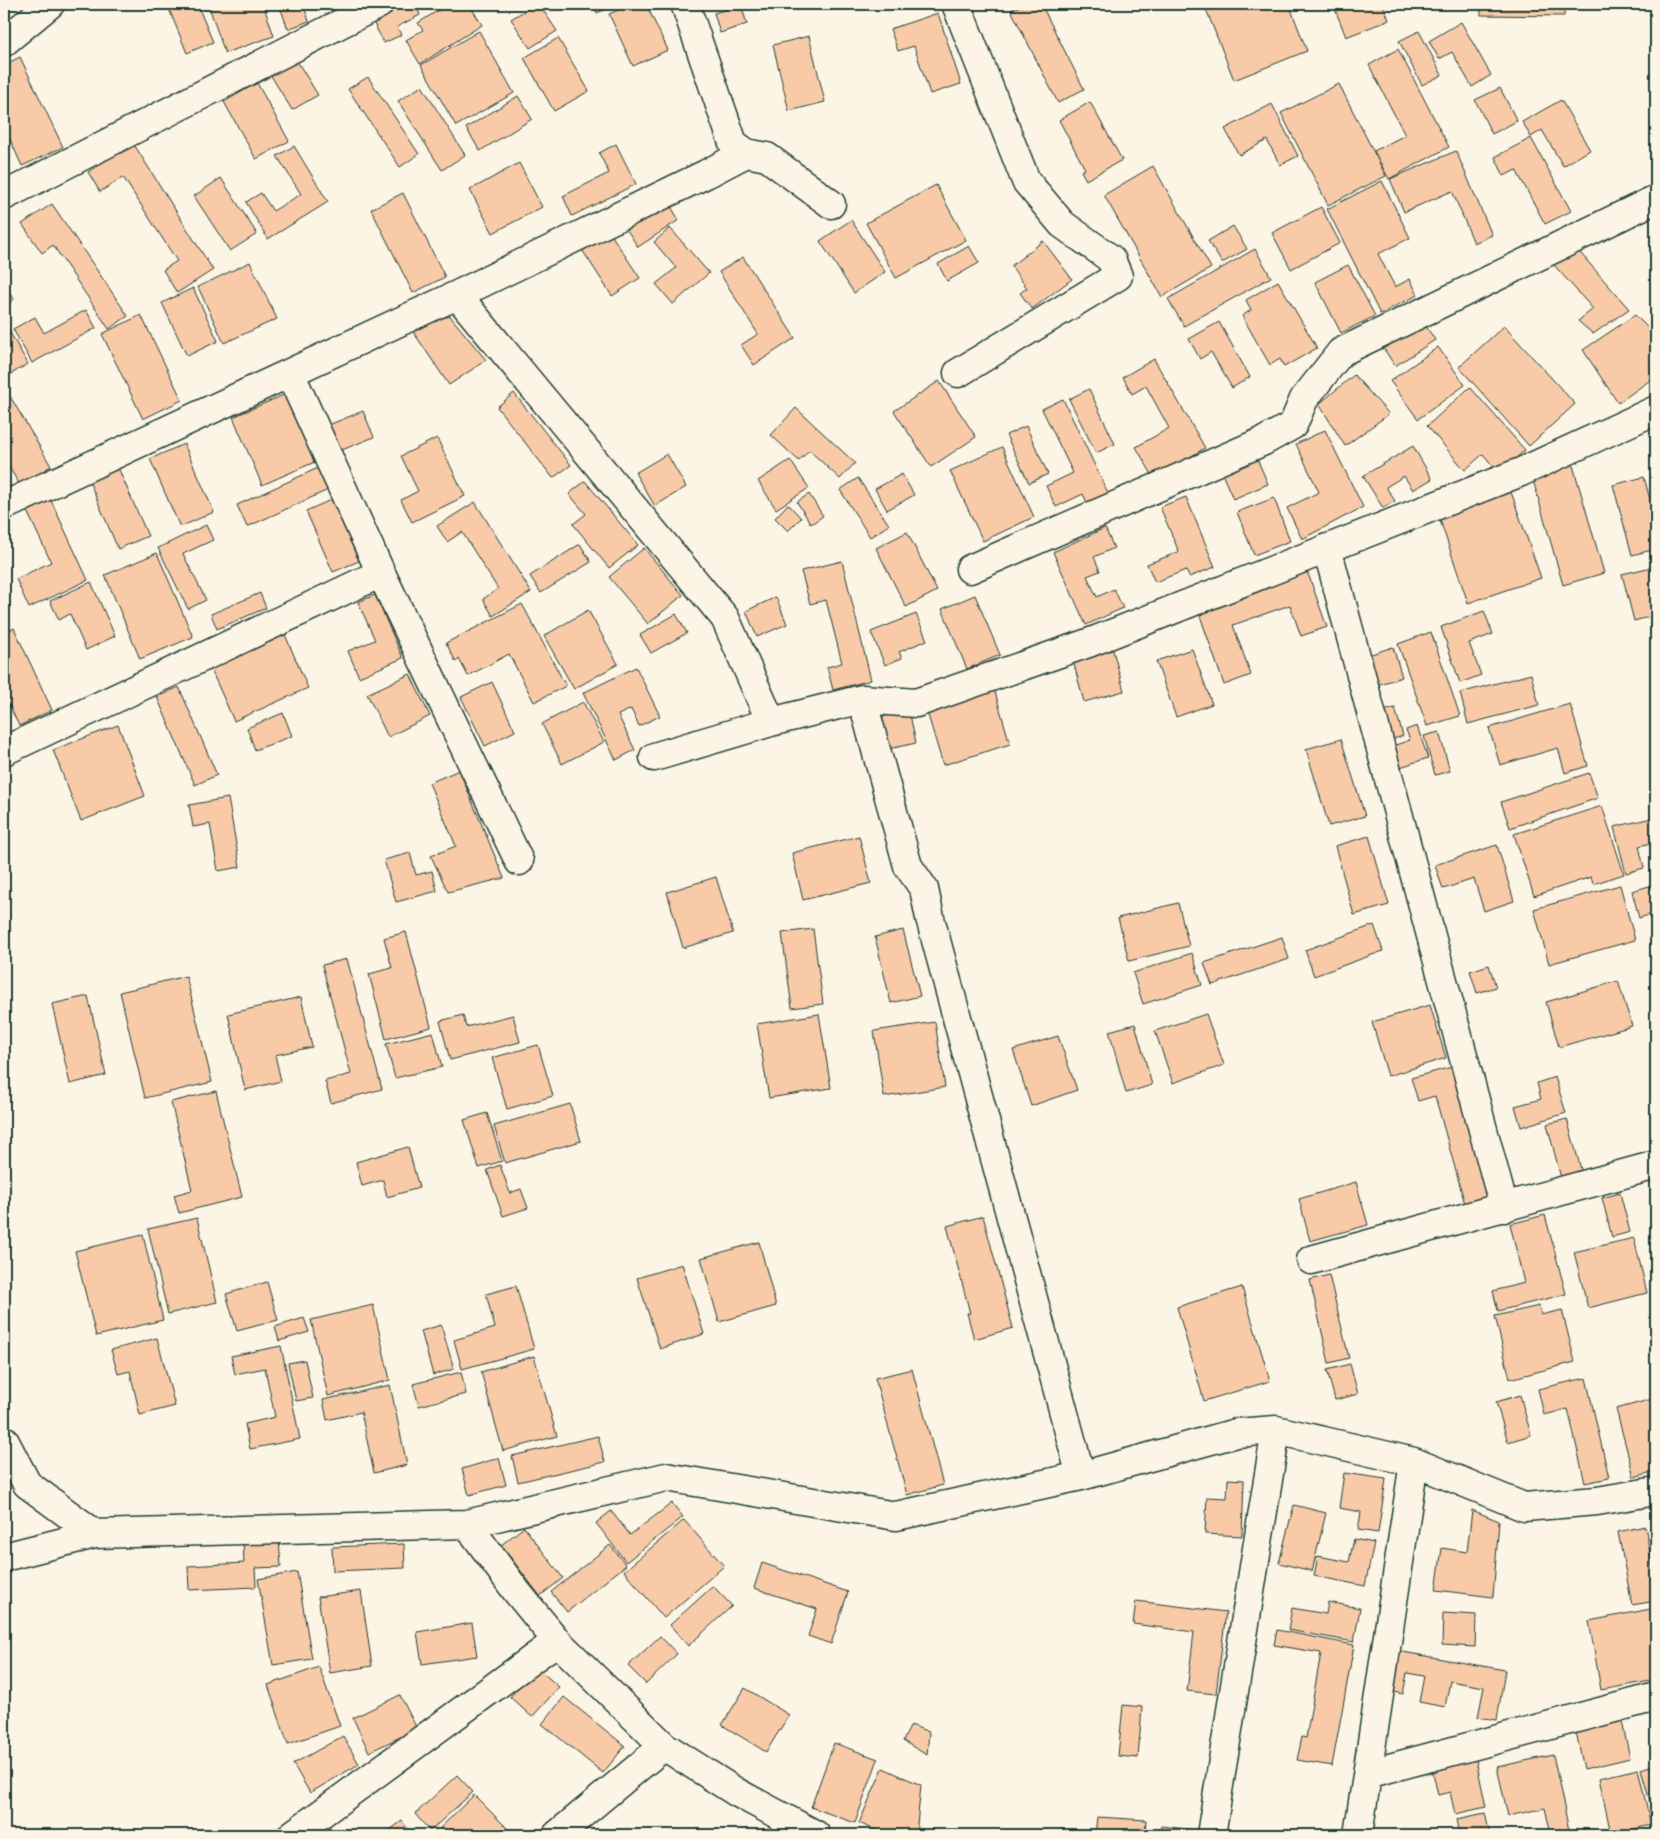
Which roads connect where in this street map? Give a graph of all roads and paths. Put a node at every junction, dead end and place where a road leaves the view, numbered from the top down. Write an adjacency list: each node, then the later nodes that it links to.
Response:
1 (50, 4): 5 (street)
2 (379, 4): 7 (street)
3 (685, 4): 6 (street)
4 (956, 4): 12 (street)
5 (4, 42)
6 (746, 153): 9 (street); 10 (street)
7 (4, 196)
8 (1656, 199): 16 (street)
9 (831, 204)
10 (458, 294): 11 (street); 19 (street)
11 (290, 373): 14 (street); 17 (street)
12 (958, 373)
13 (1656, 410): 15 (street)
14 (4, 506)
15 (1327, 548): 18 (street); 24 (street)
16 (970, 569)
17 (381, 573): 20 (street); 22 (street)
18 (862, 699): 19 (street); 29 (street)
19 (772, 722): 21 (street)
20 (4, 751)
21 (654, 758)
22 (519, 860)
23 (1656, 1165): 24 (street)
24 (1504, 1208): 25 (street)
25 (1310, 1260)
26 (1276, 1430): 28 (street); 29 (street); 41 (street)
27 (4, 1440): 32 (street)
28 (1414, 1462): 30 (street); 37 (street)
29 (1081, 1476): 31 (street)
30 (1656, 1491)
31 (467, 1524): 32 (street); 34 (street)
32 (95, 1534): 33 (street)
33 (4, 1557)
34 (556, 1641): 36 (street); 38 (street)
35 (1656, 1697): 37 (street)
36 (664, 1746): 39 (street); 40 (street)
37 (1367, 1774): 42 (street)
38 (292, 1835)
39 (557, 1835)
40 (816, 1835)
41 (1212, 1835)
42 (1358, 1835)

